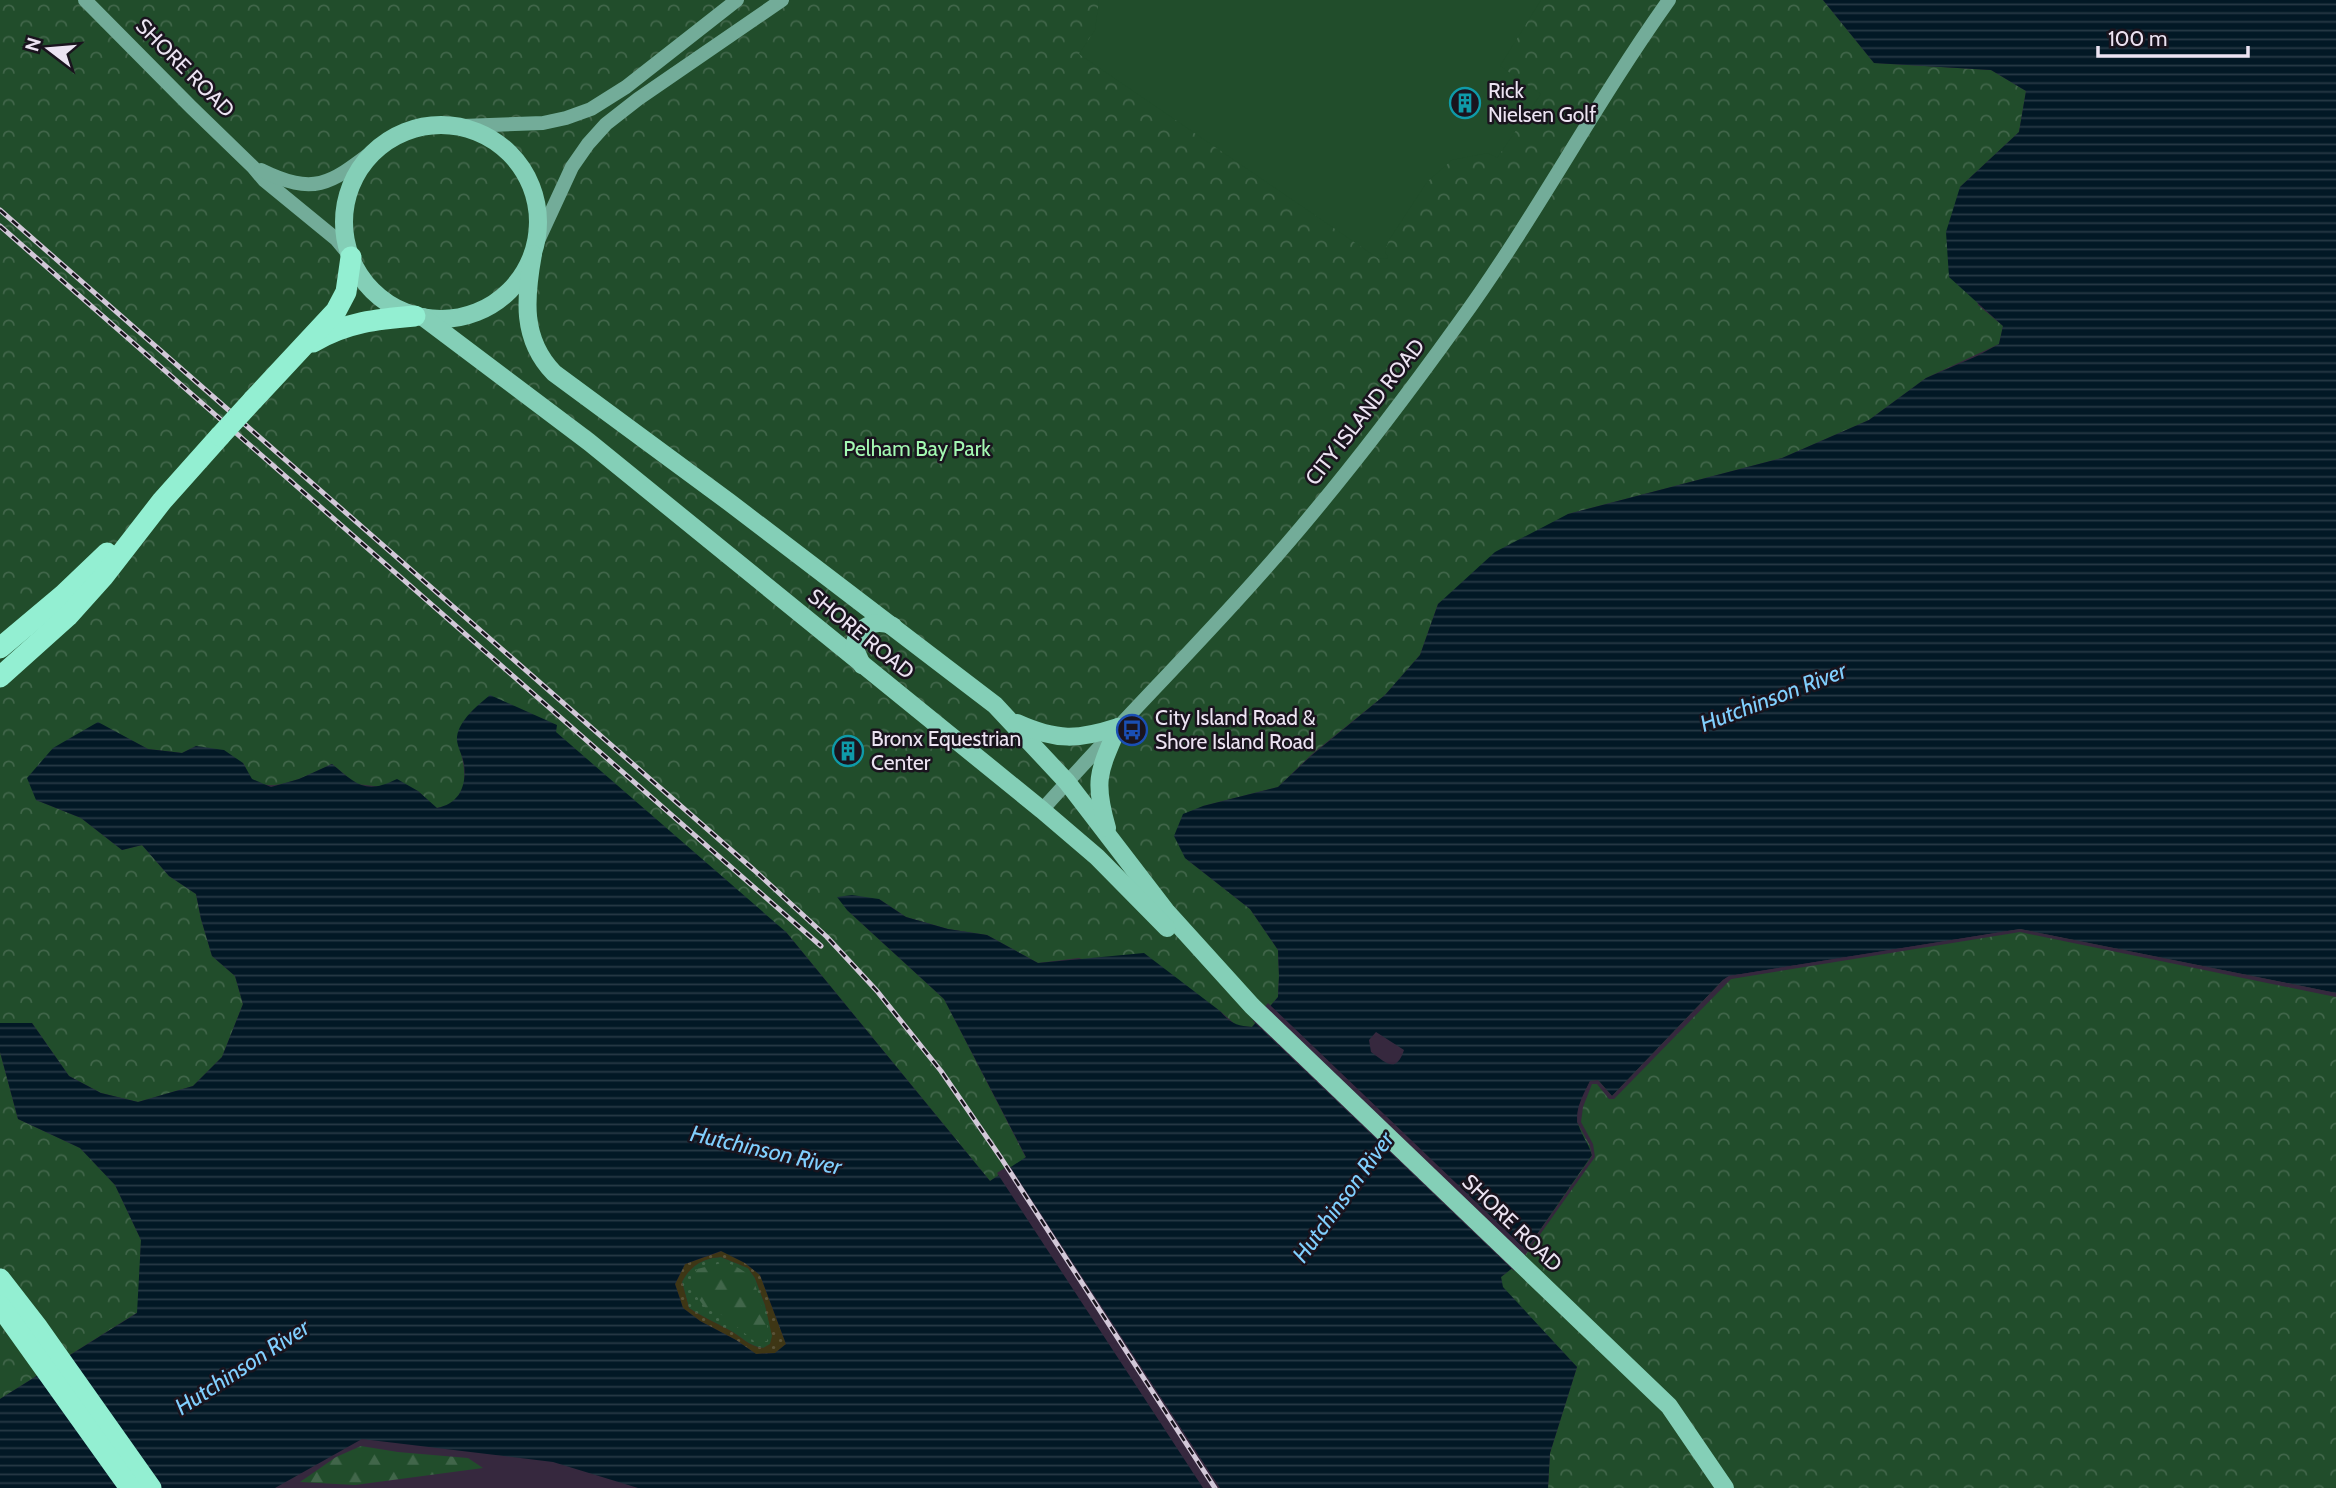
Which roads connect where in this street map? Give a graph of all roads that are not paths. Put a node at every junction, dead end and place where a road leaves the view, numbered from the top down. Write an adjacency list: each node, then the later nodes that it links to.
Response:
1 (85, 0): 7 (main road, SHORE ROAD)
2 (737, 0): 5 (main road)
3 (782, 0): 8 (main road)
4 (1668, 0): 18 (main road, CITY ISLAND ROAD)
5 (462, 126): 6 (main road); 8 (main road)
6 (376, 149): 7 (main road, SHORE ROAD); 9 (main road)
7 (253, 167): 9 (main road, SHORE ROAD)
8 (534, 249): 10 (main road); 13 (main road, SHORE ROAD)
9 (351, 257): 10 (main road); 11 (highway)
10 (419, 316): 11 (highway); 15 (main road, SHORE ROAD)
11 (297, 353): 12 (highway, bridge)
12 (162, 501): 14 (highway); 16 (highway)
13 (893, 626): 15 (main road); 17 (main road, SHORE ROAD)
14 (0, 648)
15 (862, 665): 20 (main road, SHORE ROAD)
16 (0, 677)
17 (1010, 720): 18 (main road); 19 (main road, SHORE ROAD)
18 (1118, 727): 19 (main road, CITY ISLAND ROAD); 21 (main road)
19 (1067, 782): 20 (main road, CITY ISLAND ROAD); 21 (main road, SHORE ROAD)
20 (1042, 810): 22 (main road, SHORE ROAD)
21 (1110, 838): 22 (main road, SHORE ROAD)
22 (1252, 1006): 26 (main road, SHORE ROAD)
23 (3, 1292): 24 (highway); 25 (highway)
24 (130, 1488)
25 (151, 1488)
26 (1725, 1488)

